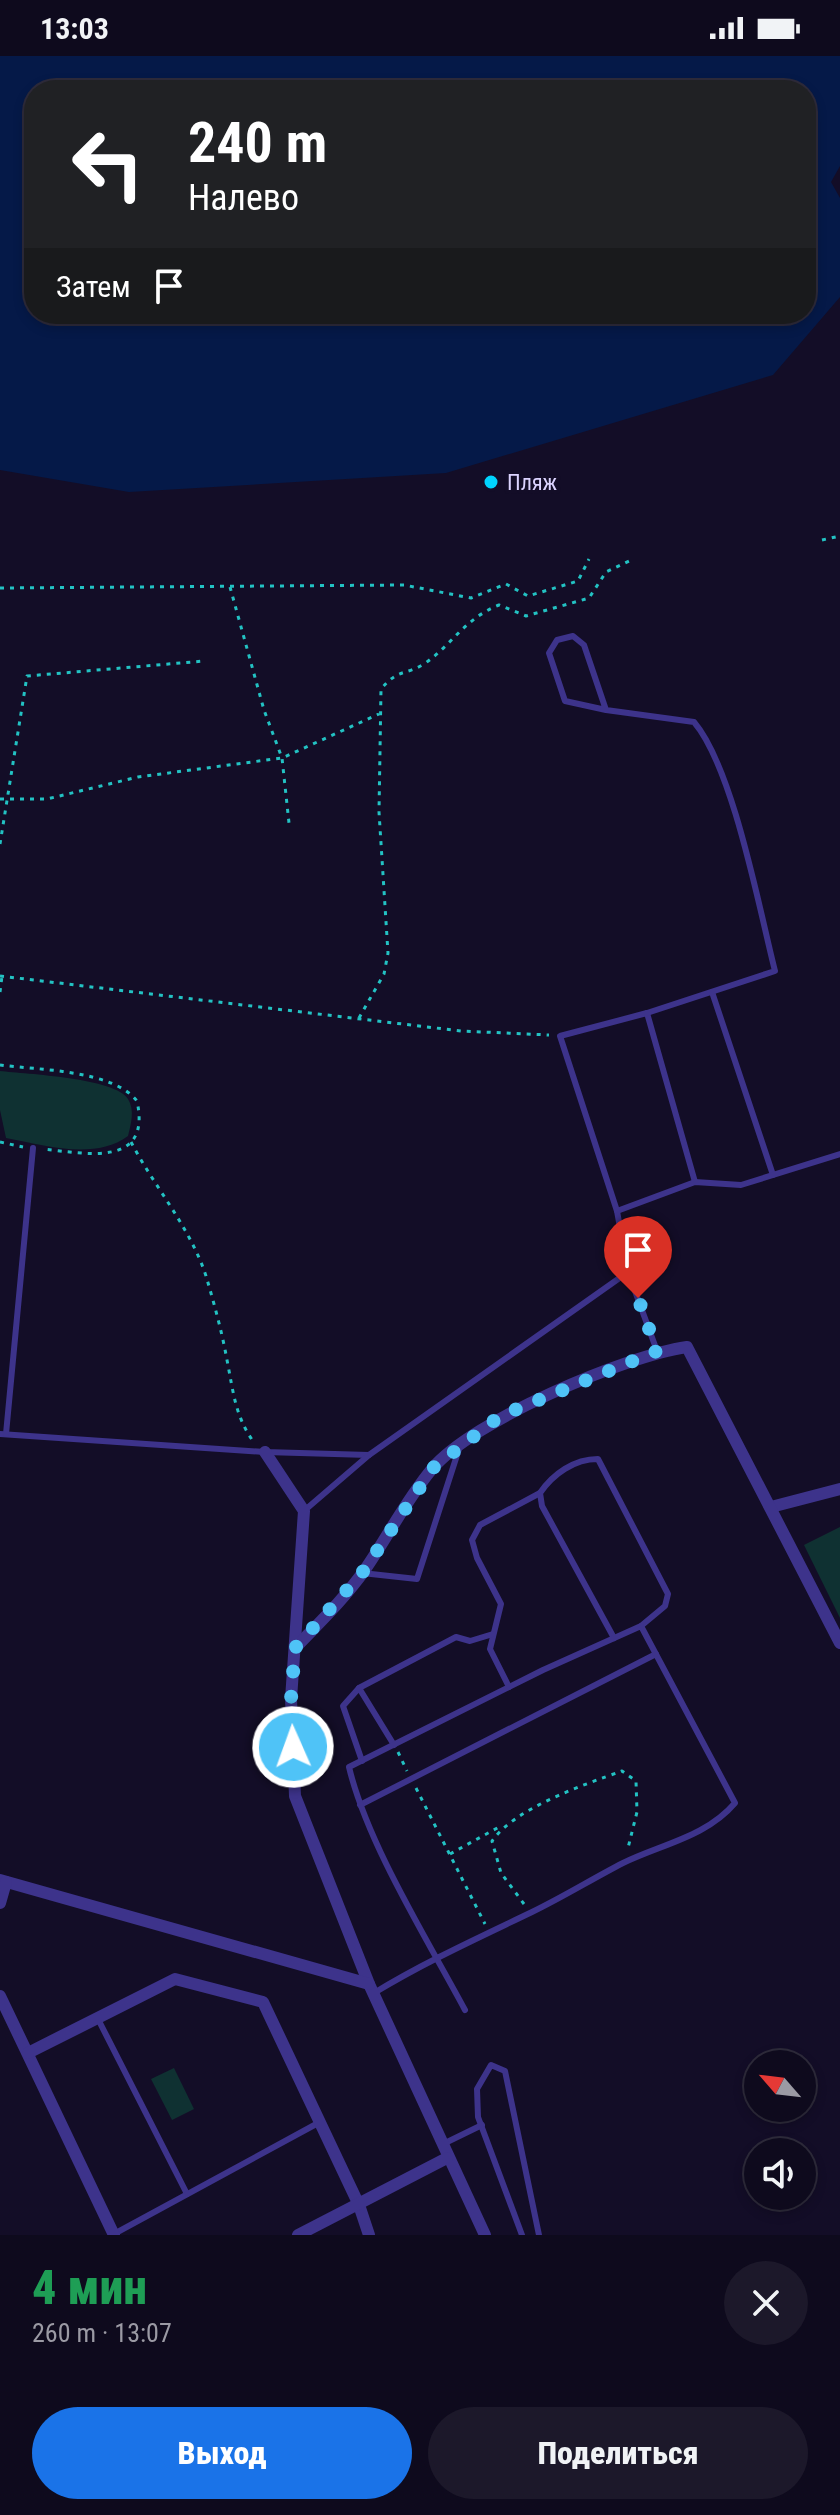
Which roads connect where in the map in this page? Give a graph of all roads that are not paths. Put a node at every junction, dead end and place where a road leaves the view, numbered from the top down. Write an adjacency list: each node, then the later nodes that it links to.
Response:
1 (606, 710): 1 (lane); 2 (lane)
2 (712, 992): 3 (lane); 6 (lane)
3 (647, 1013): 7 (lane); 8 (lane)
4 (33, 1148): 11 (lane)
5 (840, 1154): 6 (lane)
6 (773, 1175): 7 (lane)
7 (695, 1182): 8 (lane)
8 (617, 1211): 9 (lane)
9 (628, 1272): 10 (lane); 14 (lane)
10 (657, 1351): 12 (street); 17 (street)
11 (3, 1434): 13 (lane)
12 (460, 1445): 19 (street); 19 (lane)
13 (265, 1452): 14 (lane); 18 (street)
14 (369, 1455): 18 (lane)
15 (840, 1489): 17 (street)
16 (540, 1493): 20 (lane); 21 (lane); 22 (lane)
17 (771, 1507): 23 (street)
18 (304, 1511): 24 (street)
19 (362, 1573): 24 (street)
20 (641, 1626): 22 (lane); 25 (lane)
21 (493, 1634): 26 (lane); 27 (lane)
22 (614, 1638): 26 (lane)
23 (840, 1643)
24 (295, 1648): 34 (street)
25 (656, 1654): 30 (lane); 33 (lane)
26 (509, 1687): 28 (lane)
27 (359, 1688): 28 (lane); 29 (lane)
28 (394, 1745): 29 (lane)
29 (362, 1761): 30 (lane)
30 (360, 1805): 33 (lane)
31 (3, 1881): 32 (street); 34 (street)
32 (0, 1903)
33 (436, 1957): 34 (lane); 36 (lane)
34 (372, 1988): 41 (street)
35 (0, 1996): 38 (street)
36 (465, 2010)
37 (98, 2018): 38 (street); 39 (street); 43 (lane)
38 (28, 2053): 45 (street)
39 (320, 2122): 43 (lane); 44 (street)
40 (482, 2125): 41 (lane); 49 (lane); 50 (lane)
41 (443, 2144): 42 (street)
42 (447, 2158): 44 (street); 48 (street)
43 (187, 2194): 45 (lane)
44 (359, 2205): 46 (street); 47 (street)
45 (114, 2234)
46 (298, 2235)
47 (369, 2235)
48 (485, 2235)
49 (522, 2235)
50 (539, 2235)

